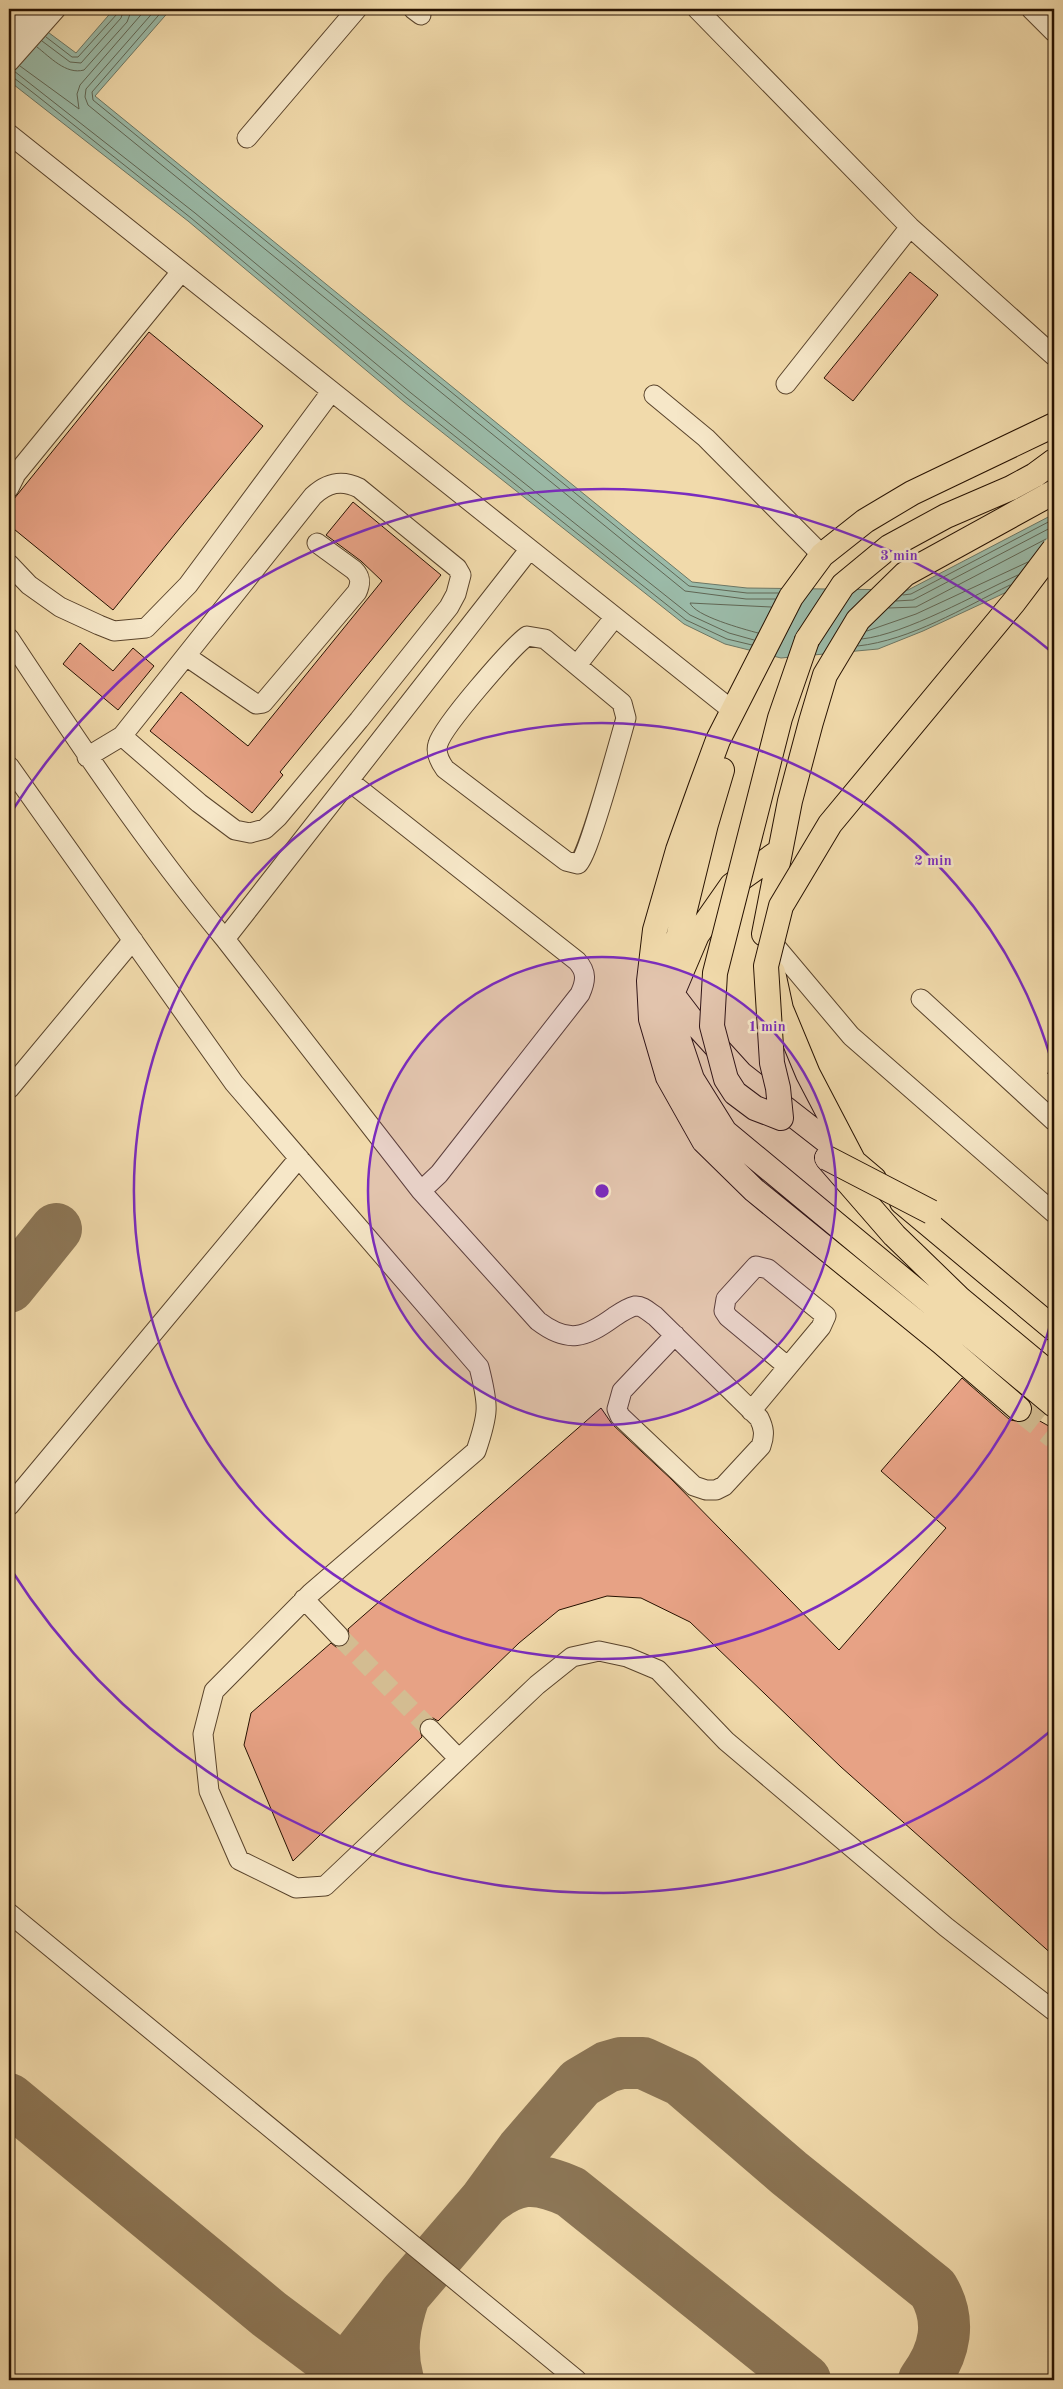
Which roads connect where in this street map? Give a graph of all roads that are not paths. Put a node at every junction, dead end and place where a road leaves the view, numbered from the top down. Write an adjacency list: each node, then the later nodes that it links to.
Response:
1 (33, 9): 7 (street)
2 (56, 9): 8 (street)
3 (357, 9): 10 (street)
4 (697, 9): 11 (street)
5 (1031, 9): 6 (street)
6 (1054, 32)
7 (9, 37)
8 (9, 62)
9 (9, 134): 12 (street)
10 (247, 138)
11 (910, 226): 13 (street); 14 (street)
12 (181, 272): 15 (street); 19 (street)
13 (1054, 356)
14 (786, 384)
15 (331, 392): 23 (street); 25 (street)
16 (654, 395): 24 (street)
17 (1054, 425): 24 (main road)
18 (1054, 461): 43 (main road, bridge)
19 (9, 488)
20 (1054, 492): 36 (main road)
21 (317, 543): 28 (street)
22 (1054, 549): 43 (main road, bridge)
23 (529, 550): 26 (street); 35 (street)
24 (822, 555): 30 (main road)
25 (9, 564)
26 (614, 618): 29 (street); 31 (street)
27 (9, 638): 33 (street)
28 (186, 656): 32 (street); 32 (street)
29 (577, 665): 29 (street)
30 (751, 673): 31 (main road); 40 (main road)
31 (733, 711): 56 (main road)
32 (122, 736): 33 (street)
33 (87, 757): 38 (street)
34 (9, 766): 39 (street)
35 (348, 781): 38 (street); 48 (street)
36 (780, 851): 37 (main road); 40 (main road)
37 (763, 932): 47 (main road); 49 (street)
38 (225, 939): 48 (street)
39 (132, 940): 42 (street); 45 (street)
40 (672, 994): 47 (main road); 55 (main road)
41 (921, 999): 44 (street)
42 (9, 1089)
43 (781, 1118): 46 (main road)
44 (1054, 1121)
45 (299, 1158): 58 (street); 59 (street)
46 (827, 1158): 50 (main road, bridge); 54 (main road)
47 (854, 1162): 51 (main road)
48 (421, 1191): 52 (street)
49 (1054, 1213)
50 (1054, 1308)
51 (1054, 1328)
52 (675, 1335): 57 (street); 57 (street)
53 (787, 1366): 53 (street); 57 (street)
54 (1054, 1377)
55 (1054, 1405)
56 (1019, 1409)
57 (751, 1411)
58 (9, 1506)
59 (304, 1600): 60 (street); 62 (street)
60 (339, 1636)
61 (430, 1729): 62 (street)
62 (459, 1759): 64 (street)
63 (9, 1913): 65 (street)
64 (1054, 2011)
65 (576, 2380)

